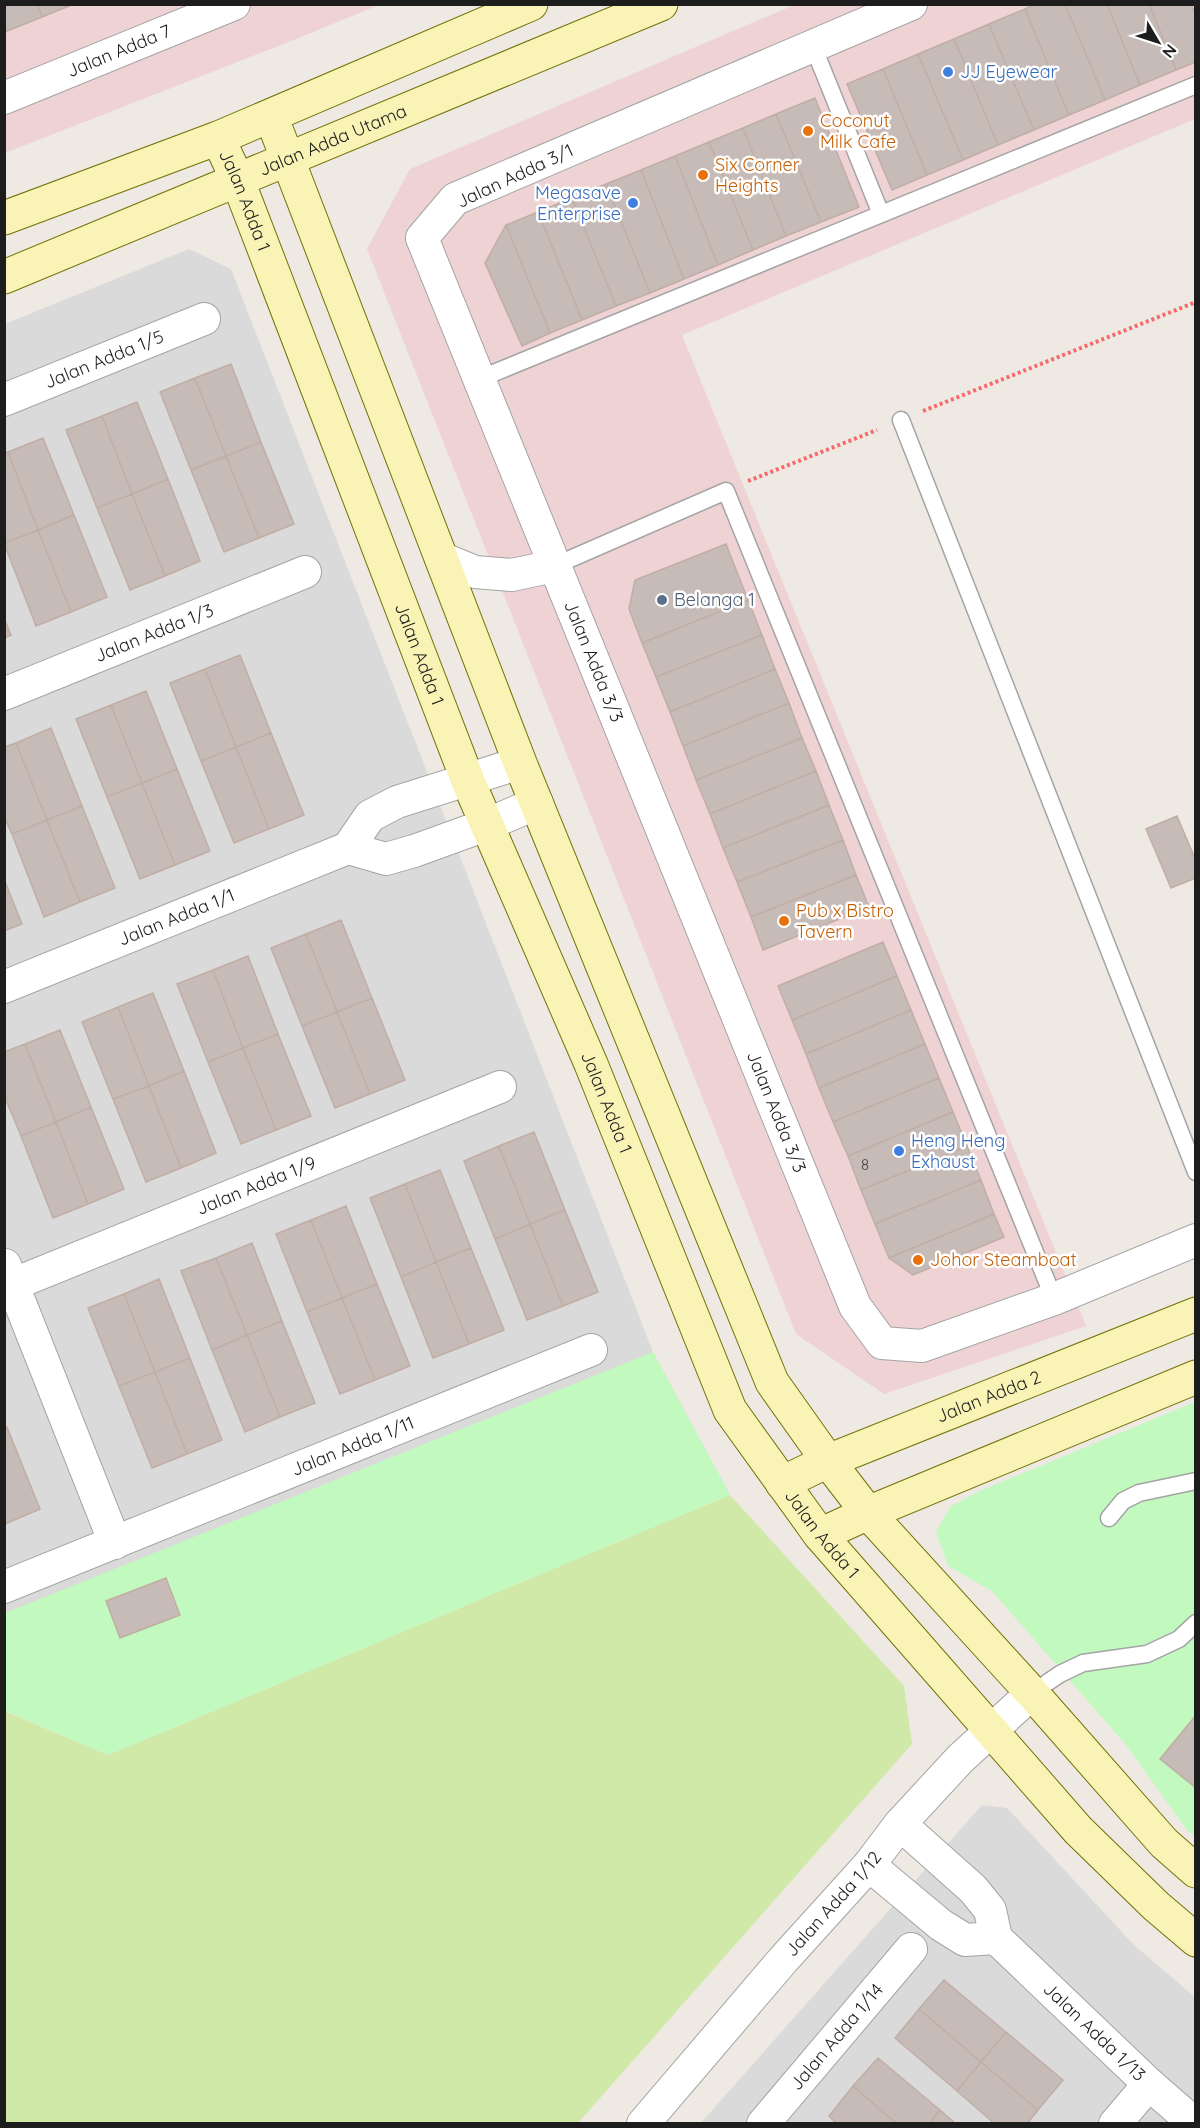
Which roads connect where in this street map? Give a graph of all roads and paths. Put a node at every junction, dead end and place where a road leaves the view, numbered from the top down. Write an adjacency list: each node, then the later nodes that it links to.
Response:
1 (234, 4): 7 (street, Jalan Adda 7)
2 (531, 4): 8 (street)
3 (661, 4): 10 (street, Jalan Adda Utama)
4 (910, 4): 5 (street, Jalan Adda 3/1)
5 (813, 46): 12 (lane); 17 (street, Jalan Adda 3/1)
6 (1196, 85): 12 (lane)
7 (4, 98)
8 (271, 116): 9 (street); 10 (street)
9 (219, 138): 11 (street, Jalan Adda 1); 13 (street)
10 (287, 160): 11 (street, Jalan Adda Utama); 21 (street)
11 (238, 181): 14 (street, Jalan Adda Utama); 26 (street, Jalan Adda 1)
12 (881, 214): 17 (lane)
13 (4, 218)
14 (4, 277)
15 (1196, 302): 19 (path)
16 (204, 319): 18 (street, Jalan Adda 1/5)
17 (479, 379): 22 (street, Jalan Adda 3/1)
18 (4, 400)
19 (901, 420): 20 (path); 32 (lane)
20 (726, 491): 22 (lane); 35 (lane)
21 (441, 558): 22 (street); 25 (street)
22 (554, 566): 35 (street, Jalan Adda 3/3)
23 (305, 572): 24 (street, Jalan Adda 1/3)
24 (4, 694)
25 (520, 763): 26 (street); 27 (street)
26 (468, 781): 28 (street, Jalan Adda 1); 29 (street)
27 (537, 803): 28 (street); 39 (street)
28 (486, 825): 29 (street); 41 (street, Jalan Adda 1)
29 (348, 848): 30 (street, Jalan Adda 1/1)
30 (4, 987)
31 (500, 1087): 34 (street, Jalan Adda 1/9)
32 (1196, 1172)
33 (1196, 1240): 35 (street, Jalan Adda 3/3)
34 (7, 1279): 45 (street)
35 (1054, 1299)
36 (1196, 1314): 39 (street, Jalan Adda 2)
37 (591, 1350): 45 (street, Jalan Adda 1/11)
38 (1196, 1377): 42 (street)
39 (828, 1461): 41 (street, Jalan Adda 2); 42 (street)
40 (1196, 1481): 43 (lane)
41 (782, 1483): 44 (street, Jalan Adda 1)
42 (868, 1514): 44 (street); 48 (street)
43 (1109, 1518)
44 (820, 1535): 49 (street, Jalan Adda 1)
45 (115, 1543): 46 (street, Jalan Adda 1/11)
46 (4, 1587)
47 (1196, 1623): 48 (lane)
48 (1032, 1693): 49 (street, Jalan Adda 1/12); 52 (street)
49 (991, 1729): 50 (street, Jalan Adda 1/12); 54 (street, Jalan Adda 1)
50 (900, 1824): 51 (street, Jalan Adda 1/12); 53 (street)
51 (869, 1865): 53 (street); 57 (street, Jalan Adda 1/12)
52 (1196, 1871)
53 (996, 1938): 56 (street, Jalan Adda 1/13)
54 (1196, 1940)
55 (911, 1949): 58 (street, Jalan Adda 1/14)
56 (1149, 2084): 59 (street); 60 (street, Jalan Adda 1/13)
57 (643, 2124)
58 (763, 2124)
59 (1115, 2124)
60 (1195, 2124)

